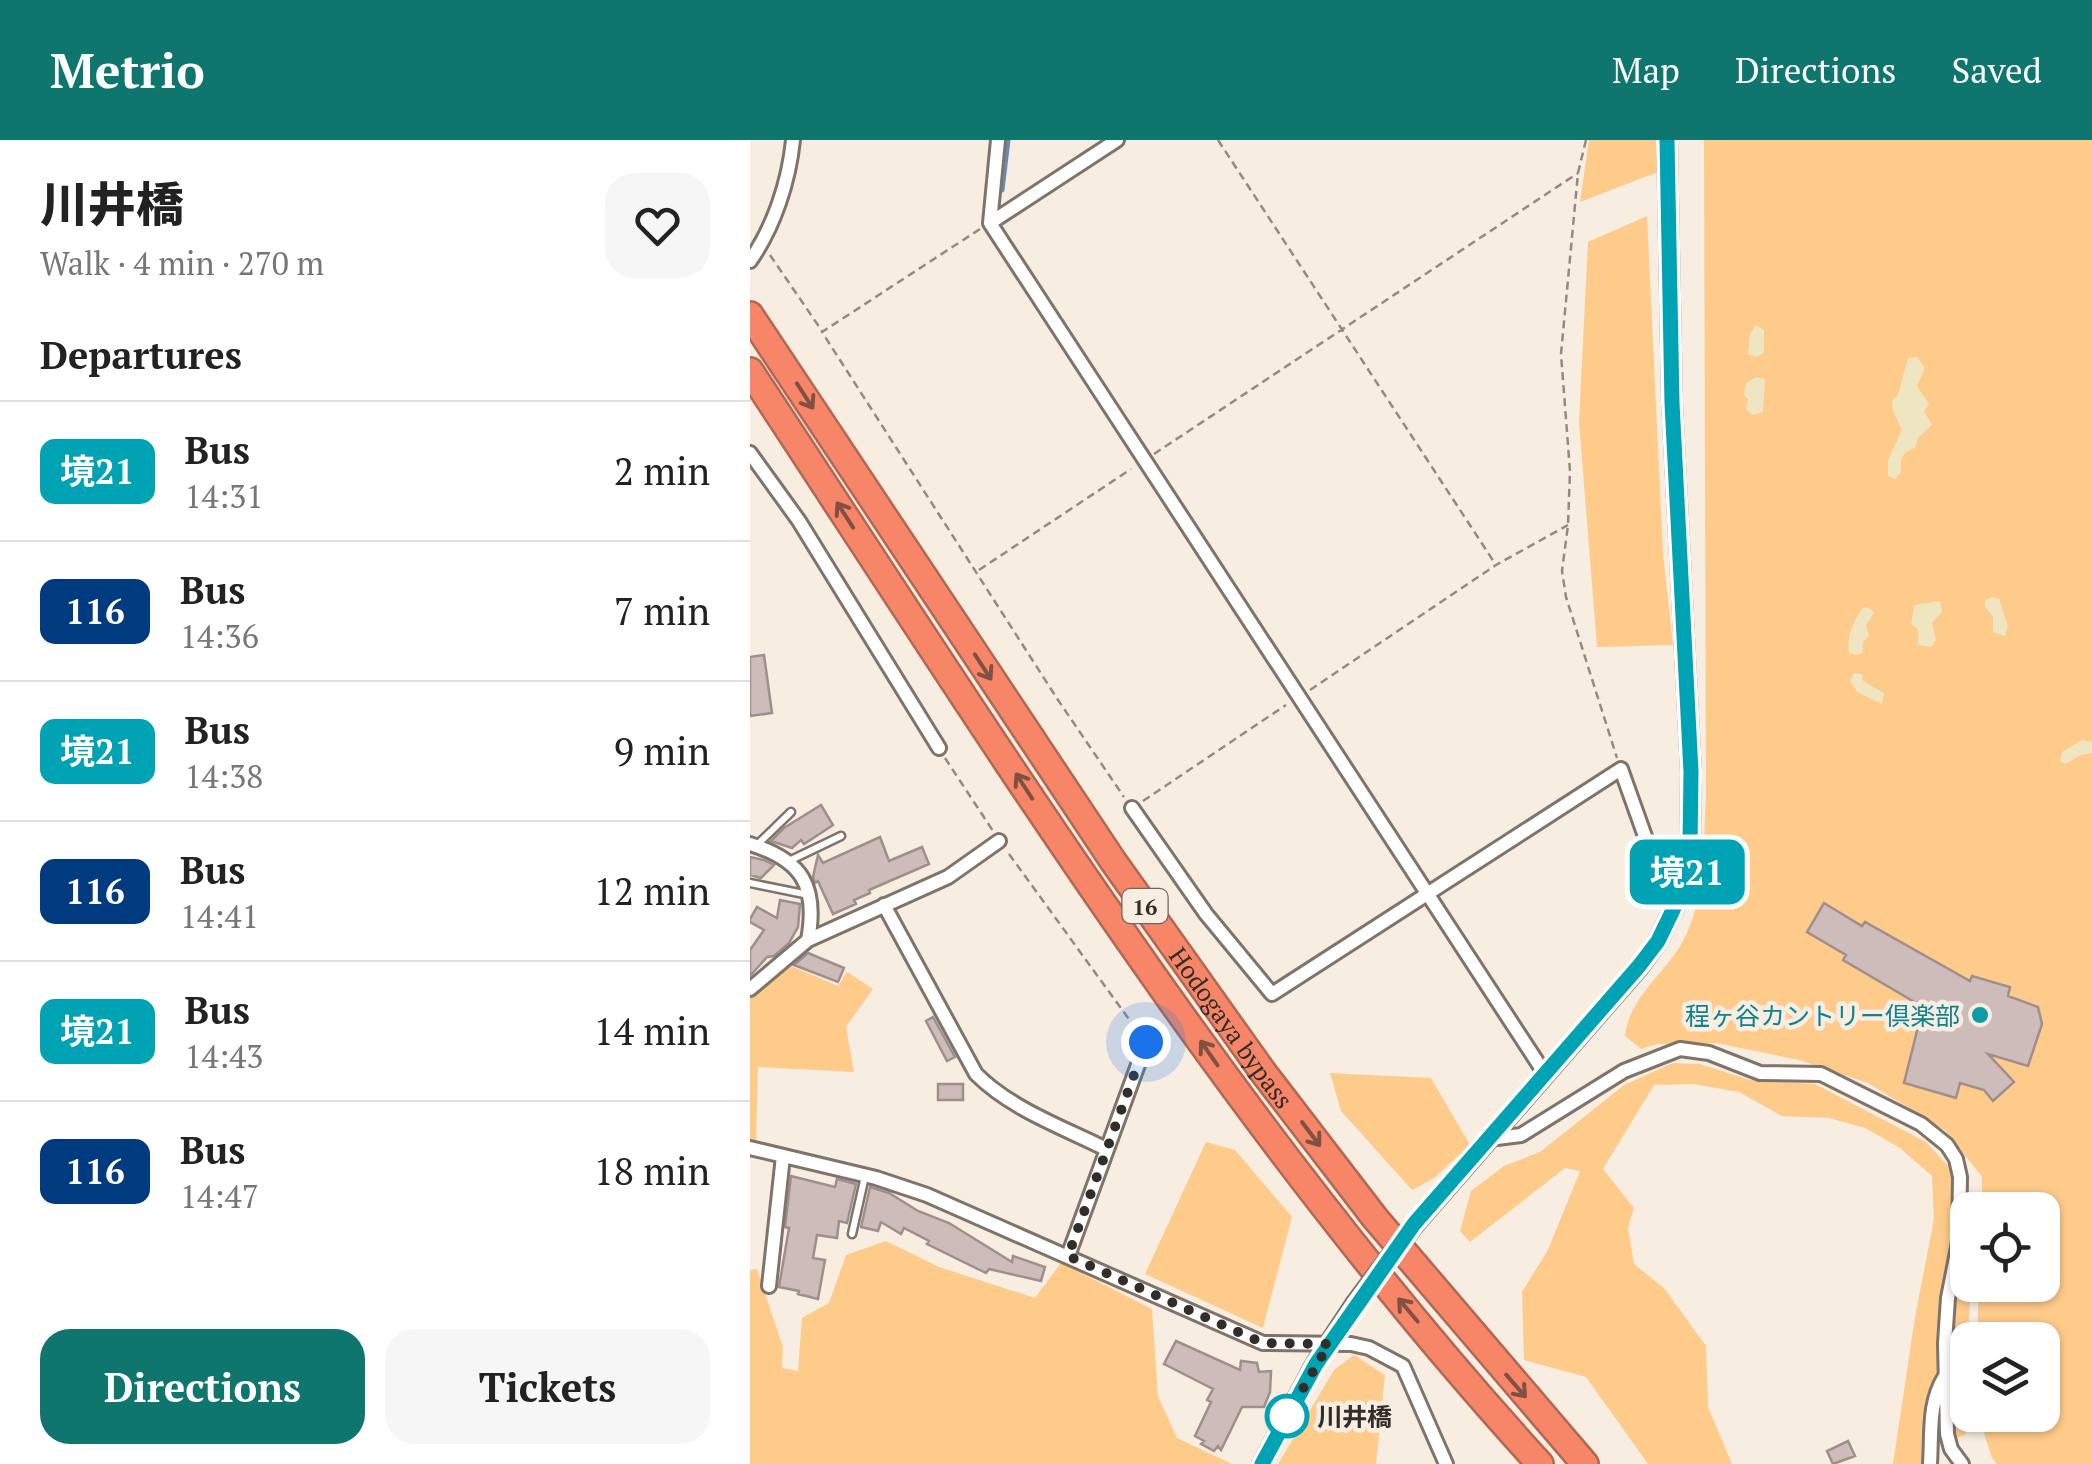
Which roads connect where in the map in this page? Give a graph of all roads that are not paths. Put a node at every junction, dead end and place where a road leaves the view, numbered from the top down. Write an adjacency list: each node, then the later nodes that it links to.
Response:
1 (792, 140): 6 (street)
2 (998, 140): 5 (street)
3 (1117, 140): 5 (street)
4 (1667, 140): 21 (street)
5 (990, 223): 19 (street)
6 (750, 260)
7 (750, 315): 39 (highway, Hodogaya bypass / 16, one-way to 39)
8 (750, 371): 38 (highway, Hodogaya bypass / 16, one-way to 8)
9 (750, 453): 10 (street)
10 (939, 748)
11 (1132, 808): 19 (street)
12 (791, 812): 15 (lane)
13 (841, 836): 16 (lane)
14 (999, 840): 20 (street)
15 (753, 845): 16 (street)
16 (791, 860): 18 (street)
17 (750, 883): 18 (lane)
18 (810, 895): 22 (street)
19 (1427, 896): 21 (street); 25 (street)
20 (884, 905): 22 (street); 28 (street)
21 (1672, 912): 25 (street)
22 (808, 940): 23 (street)
23 (750, 989)
24 (1146, 1042): 28 (street)
25 (1545, 1074): 26 (street)
26 (1489, 1139): 34 (street, bridge); 35 (street)
27 (750, 1148): 29 (street)
28 (1106, 1149): 32 (street)
29 (783, 1156): 30 (street); 33 (street)
30 (866, 1175): 31 (lane); 32 (street)
31 (852, 1234)
32 (1068, 1256): 34 (street)
33 (770, 1286)
34 (1329, 1344): 36 (street); 37 (street)
35 (1945, 1376): 40 (street); 41 (street)
36 (1262, 1464)
37 (1446, 1464)
38 (1540, 1464)
39 (1584, 1464)
40 (1930, 1464)
41 (1962, 1464)

